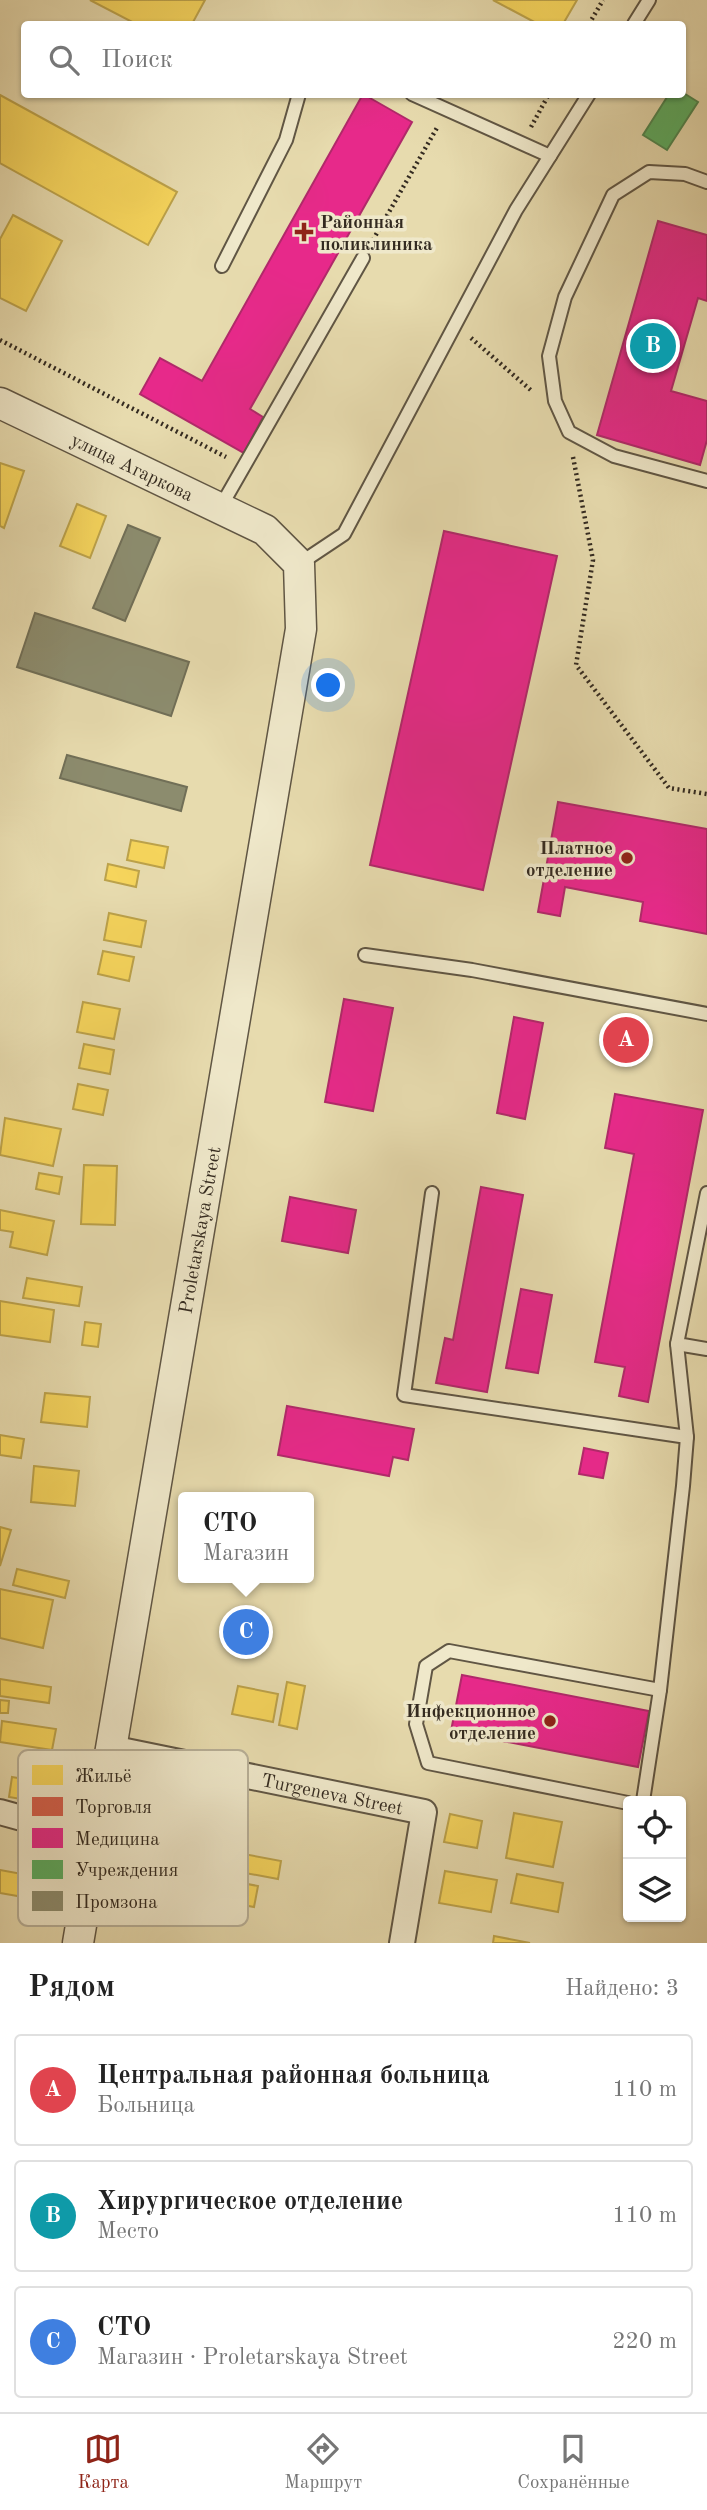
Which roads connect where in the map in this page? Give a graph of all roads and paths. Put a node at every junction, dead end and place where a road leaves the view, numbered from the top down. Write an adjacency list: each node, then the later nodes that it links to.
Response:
1 (603, 0): 3 (path)
2 (649, 0): 4 (lane)
3 (591, 21)
4 (636, 21)
5 (298, 98): 14 (lane)
6 (421, 98): 9 (lane)
7 (547, 98): 10 (path)
8 (586, 98): 11 (lane)
9 (447, 110): 10 (lane); 13 (path)
10 (522, 144): 11 (lane)
11 (550, 156): 15 (lane)
12 (707, 182): 18 (lane)
13 (363, 258): 20 (lane)
14 (222, 266)
15 (455, 324): 18 (path); 23 (lane)
16 (0, 340): 20 (path)
17 (0, 403): 22 (street, улица Агаркова)
18 (562, 418): 19 (lane)
19 (569, 432): 21 (lane); 24 (path)
20 (244, 466): 22 (lane)
21 (707, 481)
22 (219, 508): 23 (street, улица Агаркова)
23 (299, 564): 33 (street, Proletarskaya Street)
24 (707, 794)
25 (365, 956): 26 (lane)
26 (707, 1014)
27 (432, 1193): 31 (lane)
28 (707, 1193): 29 (lane)
29 (677, 1345): 30 (lane); 31 (lane)
30 (707, 1349)
31 (687, 1437): 32 (lane)
32 (660, 1690): 36 (lane); 37 (lane)
33 (110, 1748): 34 (street, Turgeneva Street)
34 (120, 1750)
35 (248, 1776): 40 (street, Turgeneva Street)
36 (644, 1796)
37 (623, 1802)
38 (0, 1812): 39 (street)
39 (18, 1817)
40 (402, 1943)

